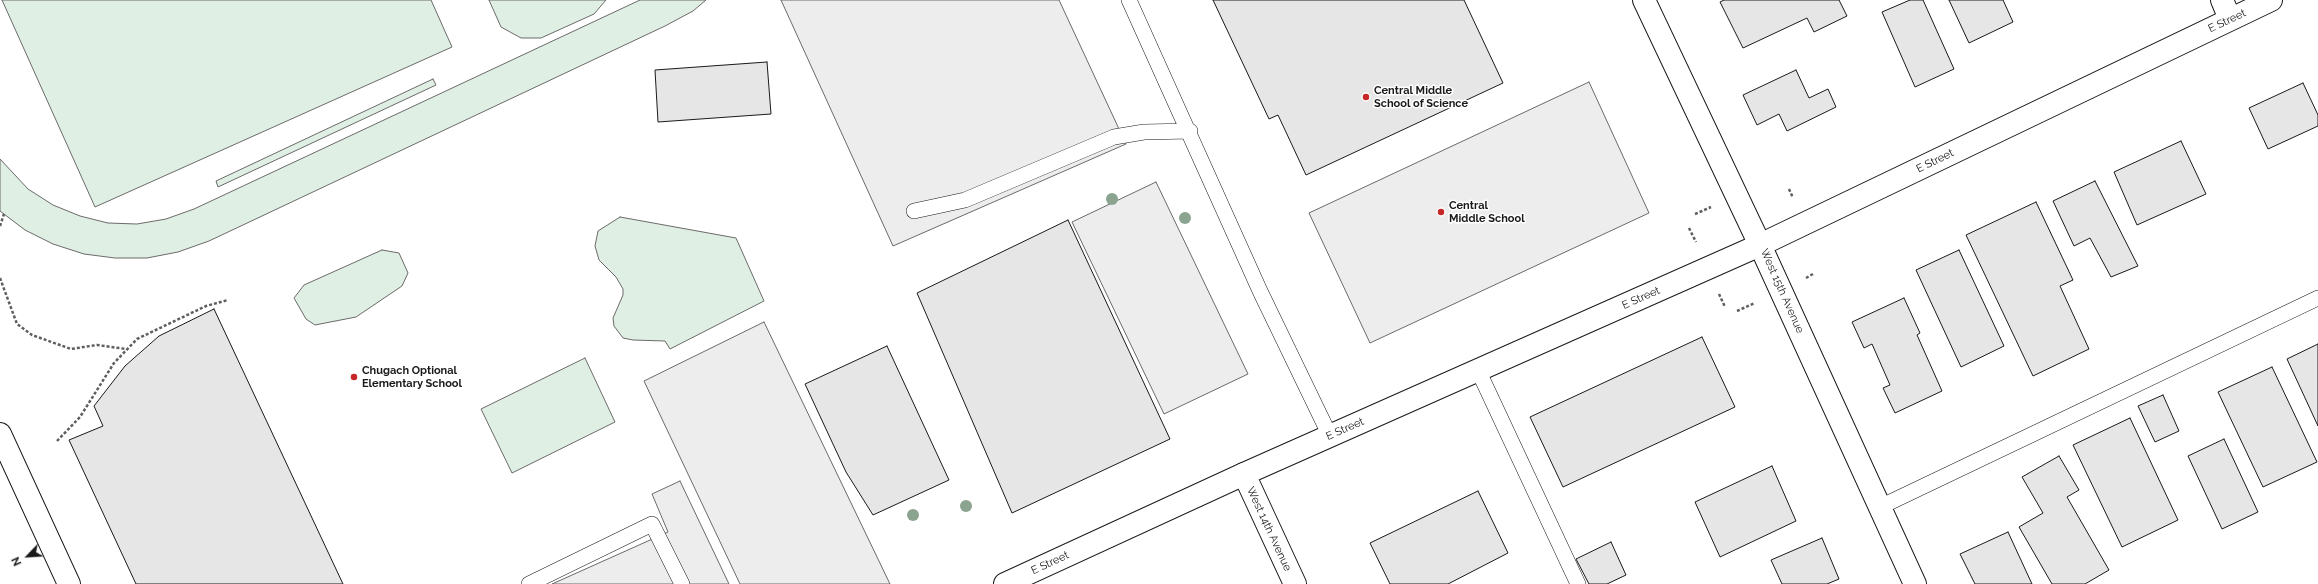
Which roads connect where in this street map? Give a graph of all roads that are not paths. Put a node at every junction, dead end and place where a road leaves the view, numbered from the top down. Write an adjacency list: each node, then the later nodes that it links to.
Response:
1 (1129, 0): 5 (lane)
2 (1644, 0): 7 (main road, West 15th Avenue)
3 (2271, 0): 4 (main road, E Street)
4 (2226, 9): 7 (main road, E Street)
5 (1190, 131): 6 (lane); 11 (lane)
6 (914, 211)
7 (1760, 245): 9 (main road, E Street); 13 (main road, West 15th Avenue)
8 (2318, 298): 13 (lane)
9 (1478, 370): 11 (main road, E Street); 19 (lane)
10 (0, 434): 14 (main road)
11 (1330, 436): 12 (main road, E Street)
12 (1244, 474): 17 (main road, E Street); 18 (main road, West 14th Avenue)
13 (1880, 507): 20 (main road, West 15th Avenue)
14 (69, 584)
15 (529, 584): 16 (lane)
16 (682, 584)
17 (1005, 584)
18 (1295, 584)
19 (1578, 584)
20 (1916, 584)

